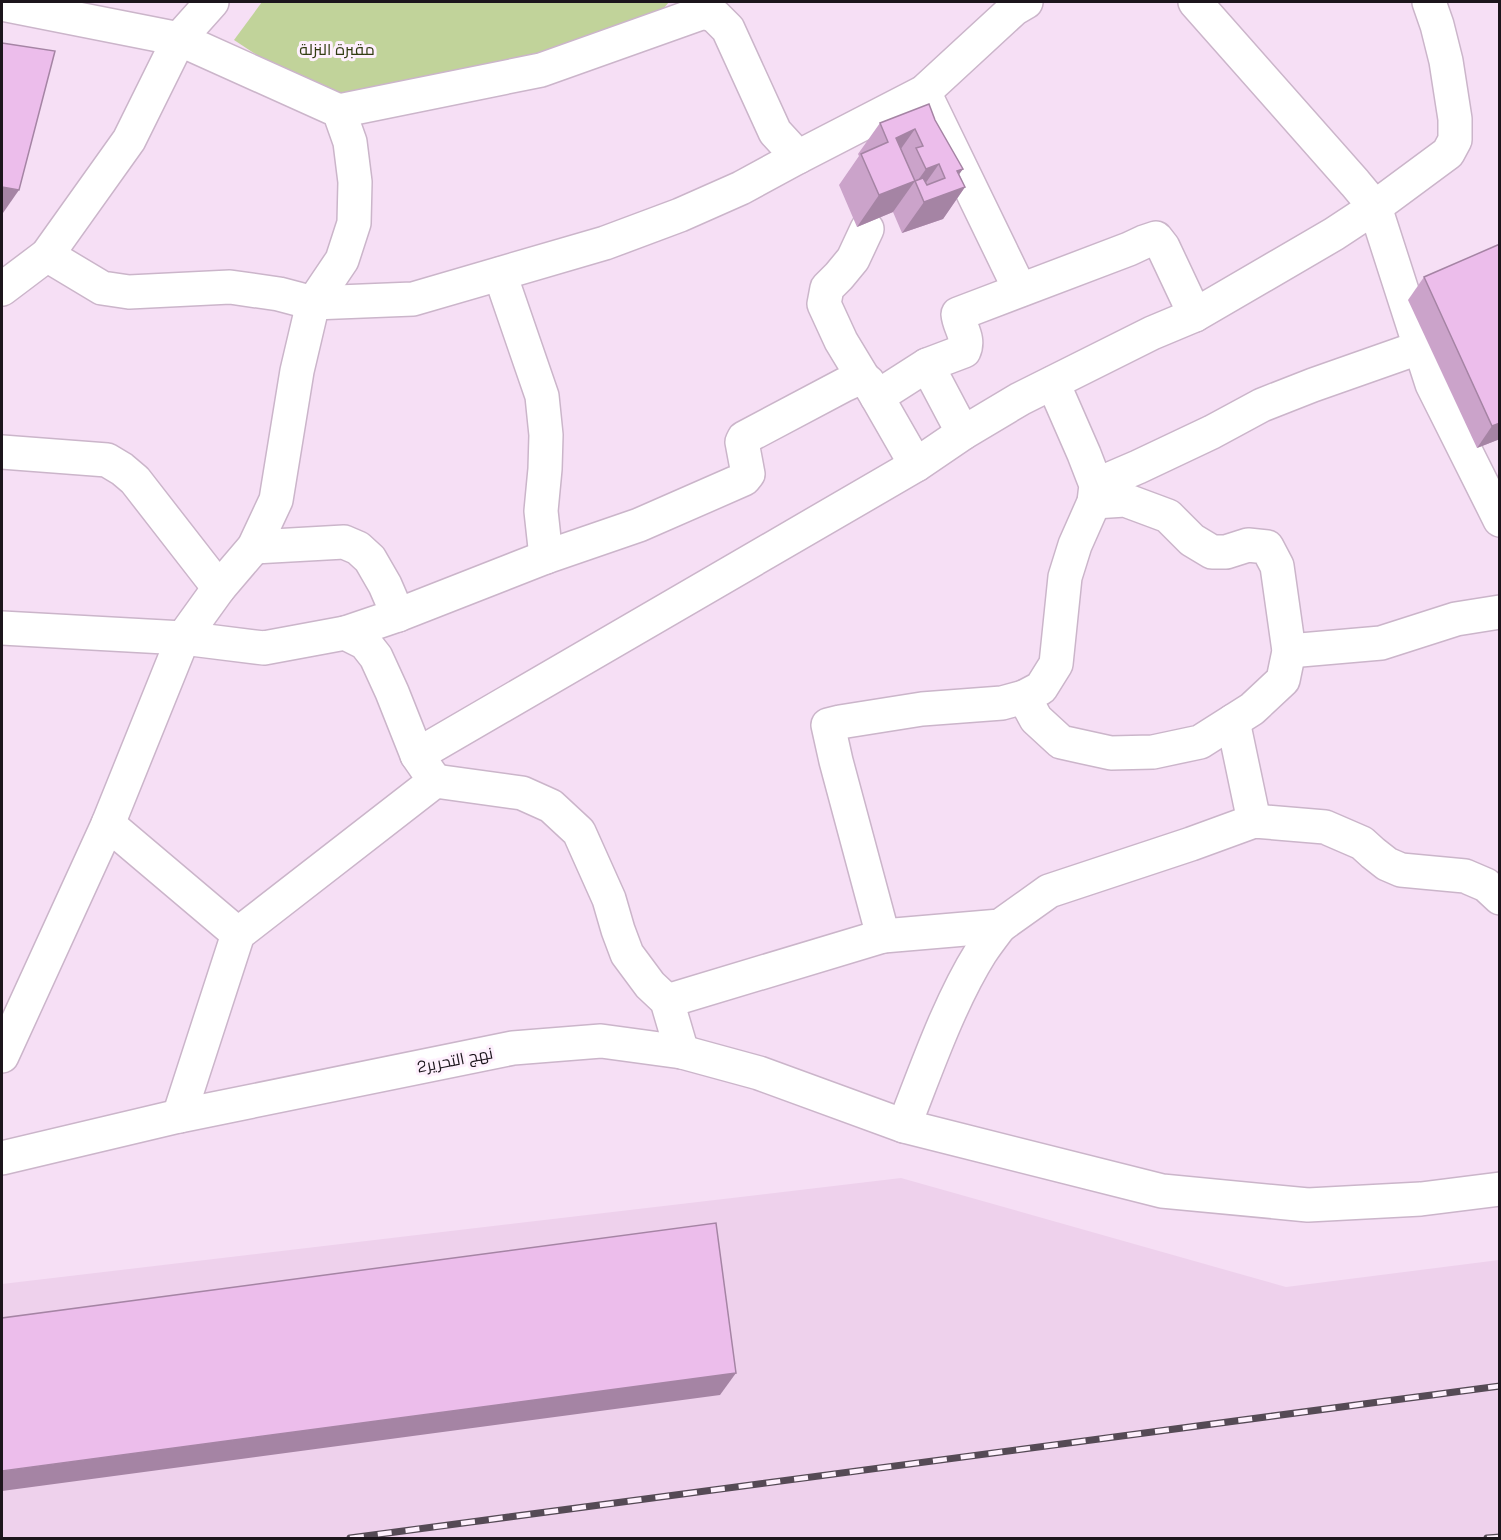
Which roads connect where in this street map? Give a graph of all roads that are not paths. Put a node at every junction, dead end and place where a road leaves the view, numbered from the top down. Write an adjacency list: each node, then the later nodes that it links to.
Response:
1 (212, 2): 7 (street)
2 (1026, 2): 8 (street)
3 (1196, 2): 11 (street)
4 (1429, 2): 11 (street)
5 (2, 4): 7 (street)
6 (707, 7): 9 (street); 10 (street)
7 (179, 39): 9 (street); 13 (street)
8 (924, 92): 10 (street); 16 (street)
9 (339, 111): 17 (street)
10 (798, 157): 14 (street)
11 (1375, 207): 18 (street); 19 (street)
12 (867, 229): 22 (street)
13 (47, 255): 15 (street); 17 (street)
14 (500, 274): 17 (street); 29 (street)
15 (2, 289)
16 (1020, 290): 18 (street); 20 (street)
17 (313, 303): 28 (street)
18 (1195, 315): 21 (street)
19 (1420, 347): 26 (street); 27 (street)
20 (927, 365): 22 (street); 23 (street)
21 (1053, 383): 23 (street); 26 (street)
22 (870, 388): 25 (street); 29 (street)
23 (963, 434): 25 (street)
24 (2, 452): 30 (street)
25 (916, 465): 39 (street)
26 (1095, 494): 36 (street); 37 (street)
27 (1500, 520)
28 (254, 547): 30 (street); 32 (street)
29 (546, 557): 32 (street)
30 (219, 588): 35 (street)
31 (1500, 612): 36 (street)
32 (398, 615): 34 (street)
33 (2, 628): 35 (street)
34 (345, 633): 35 (street); 39 (street)
35 (183, 638): 41 (street)
36 (1289, 651): 38 (street)
37 (1024, 697): 38 (street); 45 (street)
38 (1233, 721): 40 (street)
39 (426, 768): 44 (street); 46 (street)
40 (1254, 821): 42 (street); 43 (street)
41 (108, 824): 44 (street); 48 (street)
42 (1500, 898)
43 (1000, 926): 45 (street); 50 (street)
44 (238, 934): 49 (street)
45 (883, 936): 46 (street)
46 (667, 1001): 47 (street)
47 (682, 1052): 49 (street, نهج التحرير2); 50 (street, نهج التحرير2)
48 (2, 1056)
49 (179, 1116): 51 (street, نهج التحرير2)
50 (904, 1126): 52 (street, نهج التحرير2)
51 (2, 1158)
52 (1500, 1189)

